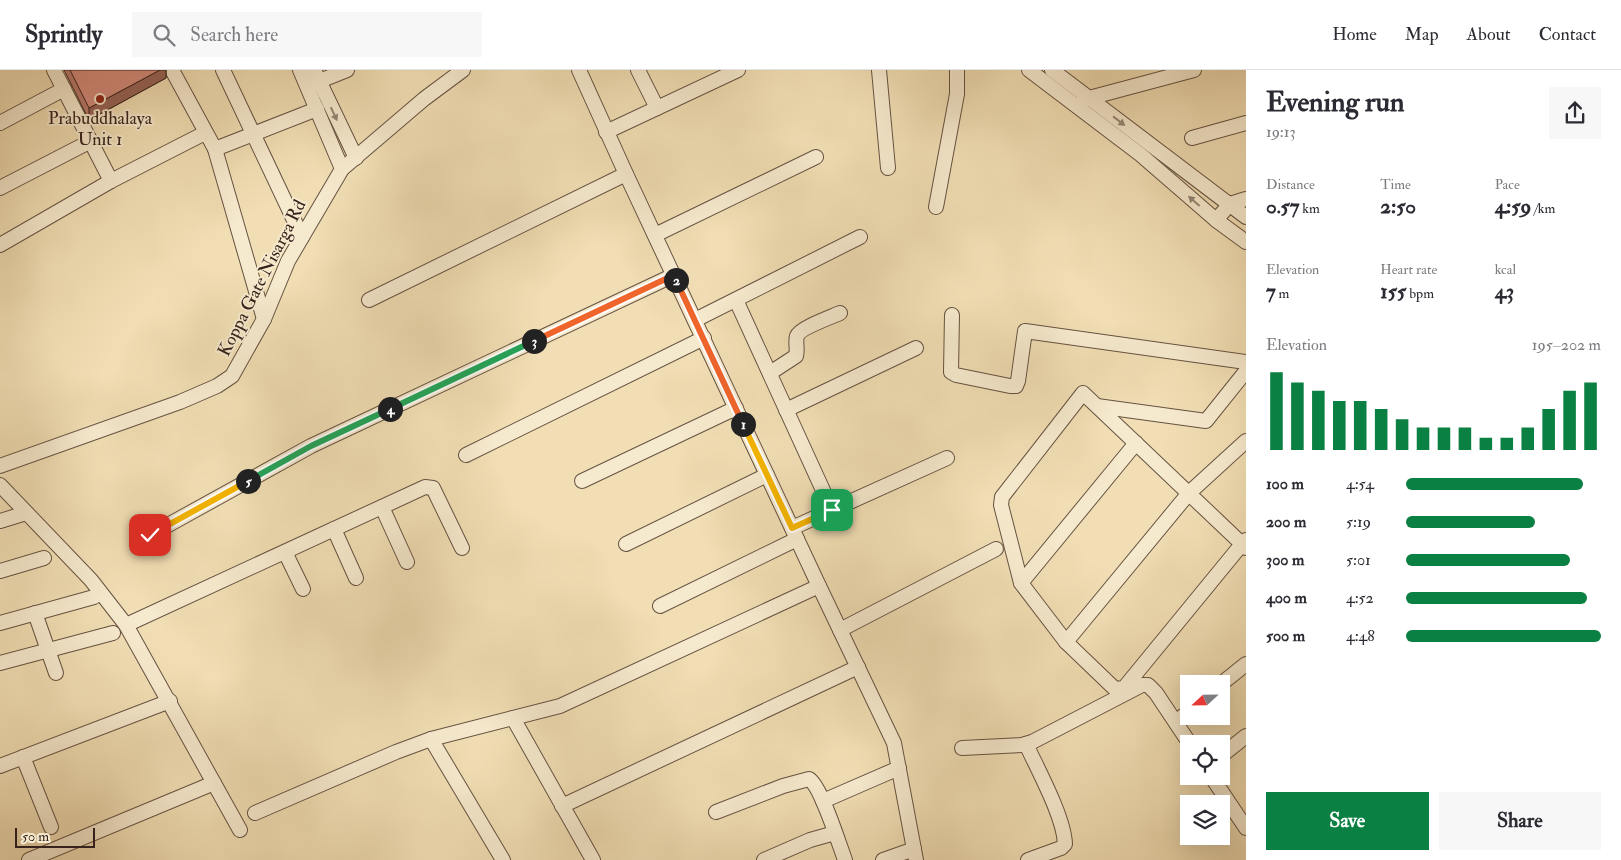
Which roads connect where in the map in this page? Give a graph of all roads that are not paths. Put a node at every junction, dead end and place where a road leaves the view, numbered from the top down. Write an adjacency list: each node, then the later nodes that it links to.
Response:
1 (54, 70): 16 (street)
2 (172, 70): 24 (street)
3 (223, 70): 25 (street)
4 (300, 70): 15 (street)
5 (346, 70): 15 (street)
6 (463, 70): 30 (street, Koppa Gate Nisarga Rd)
7 (579, 70): 23 (street)
8 (638, 70): 19 (street)
9 (738, 70): 19 (street)
10 (878, 70): 31 (street)
11 (957, 70): 38 (street)
12 (1029, 70): 18 (street)
13 (1052, 70): 17 (street)
14 (1194, 70): 17 (street)
15 (313, 79): 20 (street); 30 (street, one-way to 30)
16 (64, 89): 21 (street); 27 (street)
17 (1089, 98): 18 (street); 37 (street, one-way to 37)
18 (1076, 105): 40 (street, one-way to 18)
19 (657, 108): 23 (street)
20 (317, 110): 25 (street); 32 (street)
21 (0, 123)
22 (1246, 123): 26 (street)
23 (606, 132): 33 (street)
24 (205, 133): 28 (street); 34 (street)
25 (253, 134): 28 (street); 42 (street)
26 (1192, 138)
27 (91, 141): 34 (street); 35 (street)
28 (215, 149): 51 (street)
29 (816, 157): 41 (street)
30 (356, 158): 32 (street, Koppa Gate Nisarga Rd)
31 (888, 168)
32 (342, 169): 42 (street, Koppa Gate Nisarga Rd)
33 (626, 174): 41 (street); 47 (street)
34 (111, 180): 45 (street)
35 (0, 188)
36 (1246, 199): 37 (street)
37 (1230, 204): 39 (street); 40 (street)
38 (936, 207)
39 (1246, 217)
40 (1216, 220): 44 (street)
41 (655, 235): 46 (street)
42 (302, 237): 51 (street, Koppa Gate Nisarga Rd)
43 (860, 237): 48 (street)
44 (1246, 242)
45 (0, 245)
46 (674, 275): 52 (street); 76 (street)
47 (369, 300)
48 (736, 300): 52 (street); 57 (street)
49 (840, 313): 57 (street)
50 (952, 315): 55 (street)
51 (264, 319): 65 (street, Koppa Gate Nisarga Rd)
52 (695, 320): 53 (street)
53 (704, 338): 59 (street); 63 (street)
54 (916, 348): 60 (street)
55 (1246, 362)
56 (1246, 371): 58 (street)
57 (770, 373): 60 (street)
58 (1097, 406): 62 (street); 86 (street)
59 (736, 408): 66 (street); 67 (street)
60 (786, 410): 71 (street)
61 (1246, 441): 69 (street)
62 (1136, 443): 69 (street); 86 (street)
63 (466, 455)
64 (947, 458): 71 (street)
65 (0, 466)
66 (767, 474): 75 (street); 77 (street)
67 (582, 481)
68 (0, 485): 72 (street)
69 (1188, 493): 78 (street); 96 (street)
70 (382, 507): 74 (street); 79 (street); 83 (street)
71 (832, 510): 75 (street)
72 (26, 513): 73 (street); 93 (street)
73 (0, 521)
74 (334, 529): 81 (street); 85 (street)
75 (794, 534): 87 (street); 90 (street)
76 (150, 535)
77 (626, 544)
78 (1245, 544): 96 (street)
79 (462, 548)
80 (996, 549): 94 (street)
81 (285, 552): 88 (street); 93 (street)
82 (44, 558): 84 (street)
83 (407, 562)
84 (0, 571)
85 (356, 578)
86 (1021, 583): 96 (street)
87 (819, 586): 94 (street); 104 (street)
88 (303, 589)
89 (94, 597): 91 (street)
90 (660, 606)
91 (35, 613): 92 (street); 97 (street)
92 (0, 623)
93 (126, 625): 103 (street)
94 (840, 630): 100 (street)
95 (113, 633): 97 (street)
96 (1066, 642)
97 (48, 650): 98 (street); 101 (street)
98 (0, 663)
99 (1246, 664): 102 (street)
100 (858, 667): 115 (street); 119 (street)
101 (56, 674)
102 (1230, 677)
103 (170, 701): 113 (street); 116 (street)
104 (513, 718): 109 (street); 119 (street)
105 (1180, 719): 106 (street)
106 (1176, 722): 107 (street); 110 (street)
107 (1184, 735)
108 (1246, 736): 112 (street)
109 (431, 739): 121 (street); 127 (street)
110 (1026, 744): 111 (street); 133 (street)
111 (962, 748)
112 (1230, 749)
113 (23, 757): 114 (street); 122 (street)
114 (0, 766)
115 (899, 768): 118 (street); 126 (street)
116 (214, 783): 124 (street); 128 (street)
117 (1217, 785): 123 (street)
118 (823, 801): 120 (street); 125 (street)
119 (562, 806): 129 (street)
120 (716, 812)
121 (255, 813)
122 (51, 828)
123 (1246, 828)
124 (240, 830)
125 (835, 833): 130 (street); 131 (street)
126 (915, 854): 132 (street)
127 (501, 859)
128 (29, 860)
129 (593, 860)
130 (764, 860)
131 (845, 860)
132 (883, 860)
133 (1028, 860)

